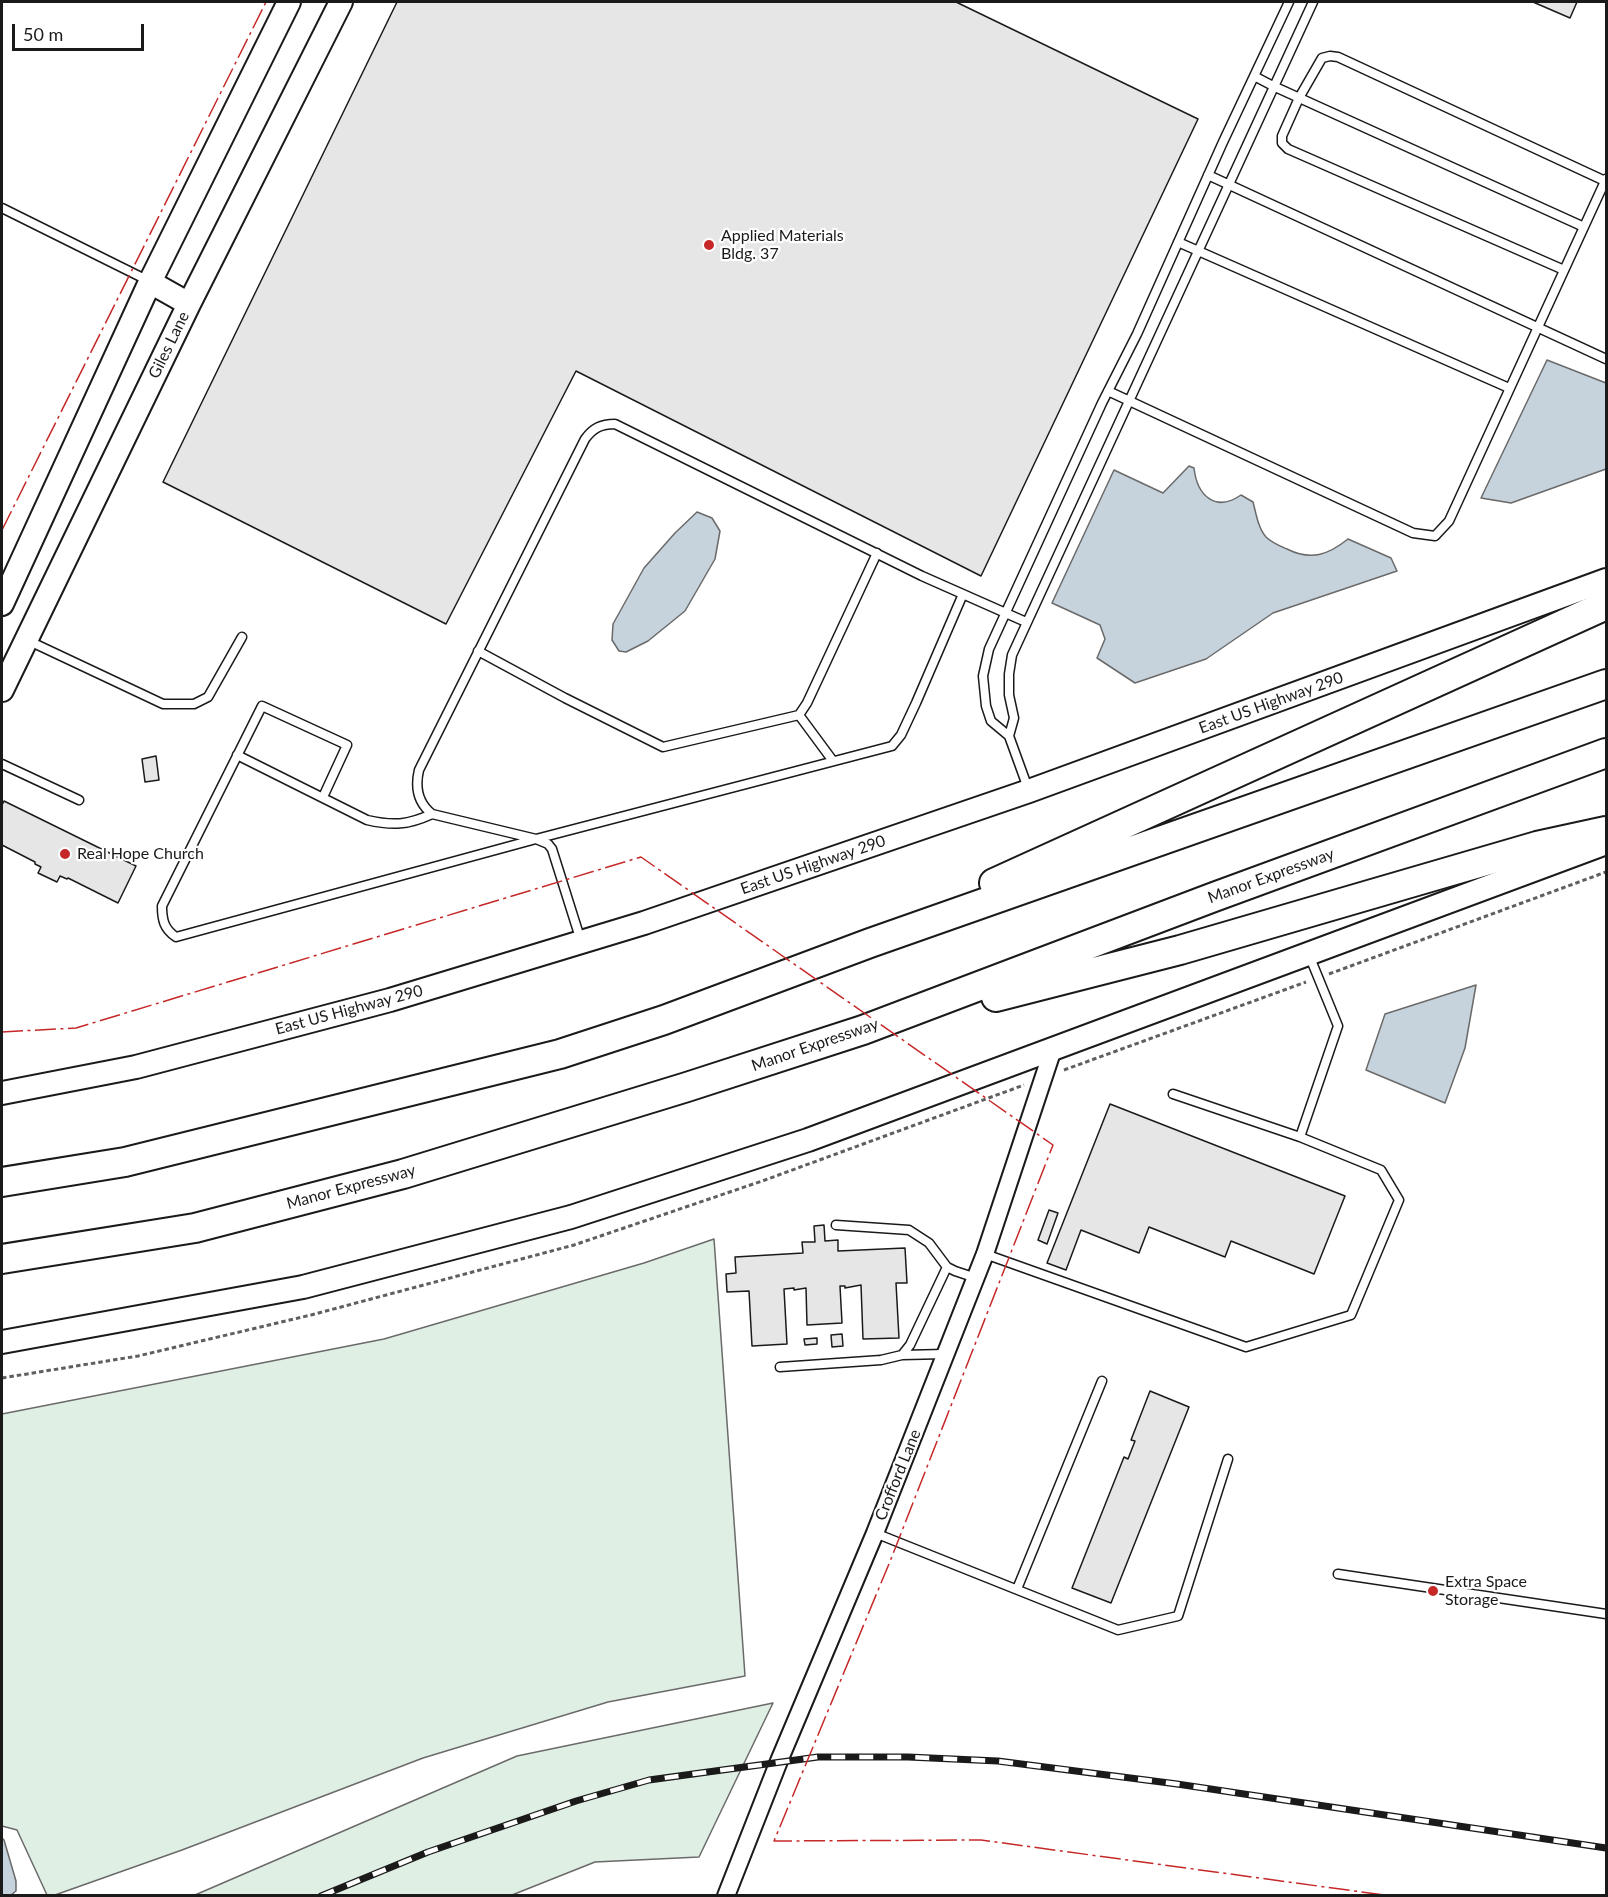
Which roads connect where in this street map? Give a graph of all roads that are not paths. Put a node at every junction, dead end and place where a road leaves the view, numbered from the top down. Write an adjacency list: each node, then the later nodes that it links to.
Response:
1 (289, 2): 16 (main road)
2 (341, 2): 17 (main road, Giles Lane)
3 (1289, 2): 5 (lane)
4 (1312, 2): 6 (lane)
5 (1254, 76): 6 (lane); 8 (lane)
6 (1273, 86): 7 (lane); 10 (lane)
7 (1299, 98): 9 (lane); 12 (lane); 15 (lane)
8 (1208, 175): 10 (lane); 13 (lane)
9 (1606, 180): 12 (lane)
10 (1229, 184): 14 (lane); 18 (lane)
11 (2, 208): 16 (lane)
12 (1584, 226): 15 (lane)
13 (1178, 242): 14 (lane); 21 (lane)
14 (1198, 252): 20 (lane); 22 (lane)
15 (1564, 270): 18 (lane)
16 (150, 282): 17 (main road); 26 (main road)
17 (189, 304): 31 (main road, Giles Lane)
18 (1538, 326): 19 (lane); 20 (lane)
19 (1606, 359)
20 (1509, 388): 22 (lane)
21 (1108, 391): 22 (lane); 28 (lane)
22 (1129, 401): 29 (lane)
23 (877, 553): 25 (lane); 32 (lane); 35 (lane)
24 (1606, 580): 41 (main road, East US Highway 290)
25 (963, 594): 28 (lane); 39 (lane)
26 (2, 604)
27 (1606, 605): 49 (highway)
28 (1005, 612): 29 (lane); 36 (lane)
29 (1026, 622): 36 (lane)
30 (242, 637): 31 (lane)
31 (26, 639): 34 (main road, Giles Lane)
32 (478, 651): 35 (lane); 44 (lane)
33 (1606, 684): 49 (highway)
34 (2, 690)
35 (799, 715): 39 (lane)
36 (1009, 736): 41 (lane)
37 (1606, 753): 51 (highway, Manor Expressway)
38 (237, 755): 42 (lane); 42 (lane); 46 (lane)
39 (832, 761): 46 (lane)
40 (3, 768): 43 (lane)
41 (1029, 791): 48 (main road, East US Highway 290)
42 (323, 797): 44 (lane)
43 (79, 800)
44 (432, 814): 46 (lane)
45 (1606, 831): 51 (highway)
46 (536, 838): 48 (lane)
47 (1606, 843): 50 (main road)
48 (581, 942): 53 (main road, East US Highway 290)
49 (870, 943): 56 (highway)
50 (1309, 955): 52 (main road); 55 (lane)
51 (863, 1030): 59 (highway, Manor Expressway)
52 (1053, 1049): 58 (street, Crofford Lane); 62 (main road)
53 (2, 1093)
54 (1173, 1094): 55 (lane)
55 (1300, 1137): 58 (lane)
56 (2, 1182)
57 (836, 1225): 60 (lane)
58 (985, 1254): 61 (street, Crofford Lane)
59 (2, 1259)
60 (947, 1267): 61 (lane); 64 (lane)
61 (976, 1278): 63 (street, Crofford Lane)
62 (2, 1342)
63 (945, 1354): 64 (lane); 68 (street, Crofford Lane)
64 (902, 1355): 65 (lane)
65 (780, 1367)
66 (1102, 1381): 70 (lane)
67 (1228, 1459): 70 (lane)
68 (875, 1533): 70 (lane); 72 (street, Crofford Lane)
69 (1338, 1574): 71 (lane)
70 (1017, 1589)
71 (1606, 1614)
72 (726, 1896)

